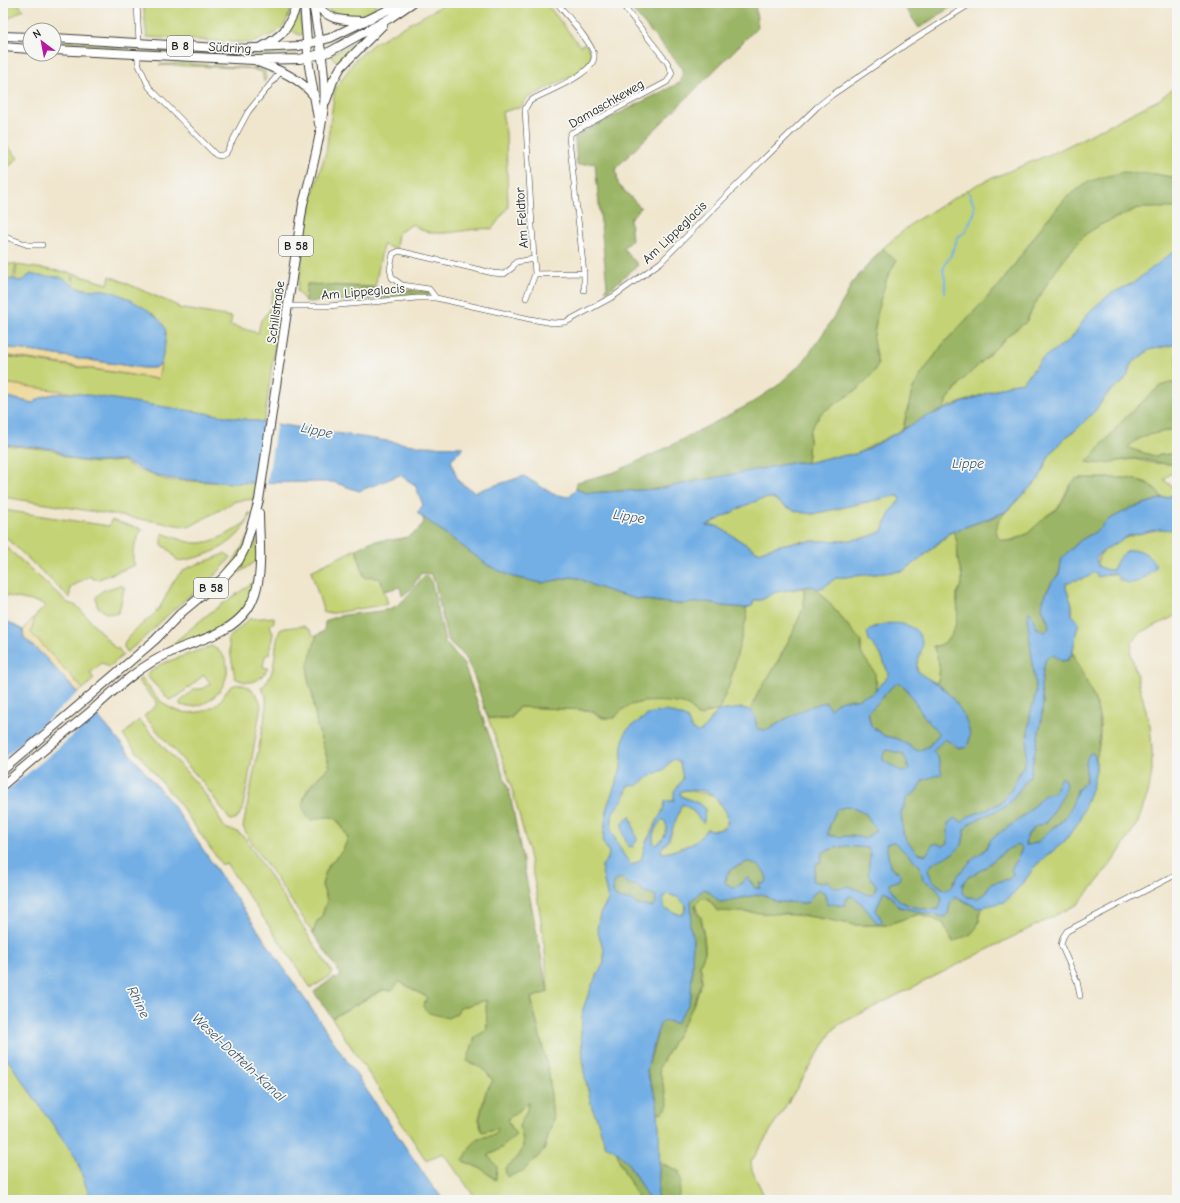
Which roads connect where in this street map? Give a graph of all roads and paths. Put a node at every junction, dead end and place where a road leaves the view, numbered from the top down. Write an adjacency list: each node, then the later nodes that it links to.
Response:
1 (137, 3): 16 (street)
2 (298, 3): 20 (main road)
3 (304, 3): 17 (main road, Schillstraße / B 58)
4 (314, 3): 11 (main road); 15 (main road, Schillstraße / B 58)
5 (402, 3): 11 (main road, B 8)
6 (412, 3): 10 (main road, B 8)
7 (557, 3): 32 (street, Am Feldtor)
8 (621, 3): 33 (street, Damaschkeweg)
9 (972, 3): 36 (street, Am Lippeglacis)
10 (390, 18): 23 (main road, B 8); 28 (main road, B 8)
11 (368, 21): 15 (main road, B 8)
12 (3, 36): 13 (main road)
13 (22, 37)
14 (62, 38): 16 (main road, Südring / B 8)
15 (319, 42): 17 (main road, B 8); 23 (main road, Schillstraße / B 58)
16 (139, 43): 20 (main road, Südring / B 8); 22 (main road)
17 (307, 45): 20 (main road, Südring / B 8); 24 (main road, Schillstraße / B 58)
18 (3, 47): 19 (main road)
19 (22, 48)
20 (257, 49)
21 (62, 50): 22 (main road, Südring / B 8)
22 (138, 54): 25 (main road, Südring / B 8); 26 (street)
23 (321, 54): 24 (main road, B 8); 28 (main road, Schillstraße / B 58)
24 (308, 57): 25 (main road, Südring / B 8); 27 (main road, Schillstraße / B 58)
25 (254, 60): 26 (main road)
26 (281, 71): 27 (main road)
27 (315, 98): 29 (main road, Schillstraße / B 58)
28 (324, 105): 29 (main road, Schillstraße / B 58)
29 (320, 128): 38 (main road, Schillstraße / B 58)
30 (3, 236): 31 (street)
31 (42, 246)
32 (534, 259): 34 (street); 36 (street, Am Feldtor)
33 (584, 273): 34 (street); 35 (street, Damaschkeweg)
34 (535, 274): 37 (street)
35 (584, 290)
36 (436, 298): 38 (street, Am Lippeglacis)
37 (526, 298)
38 (288, 306): 39 (main road, Schillstraße / B 58)
39 (259, 500): 40 (main road, B 58); 41 (main road, B 58)
40 (3, 770)
41 (3, 785)
42 (1177, 874): 43 (street)
43 (1080, 996)

